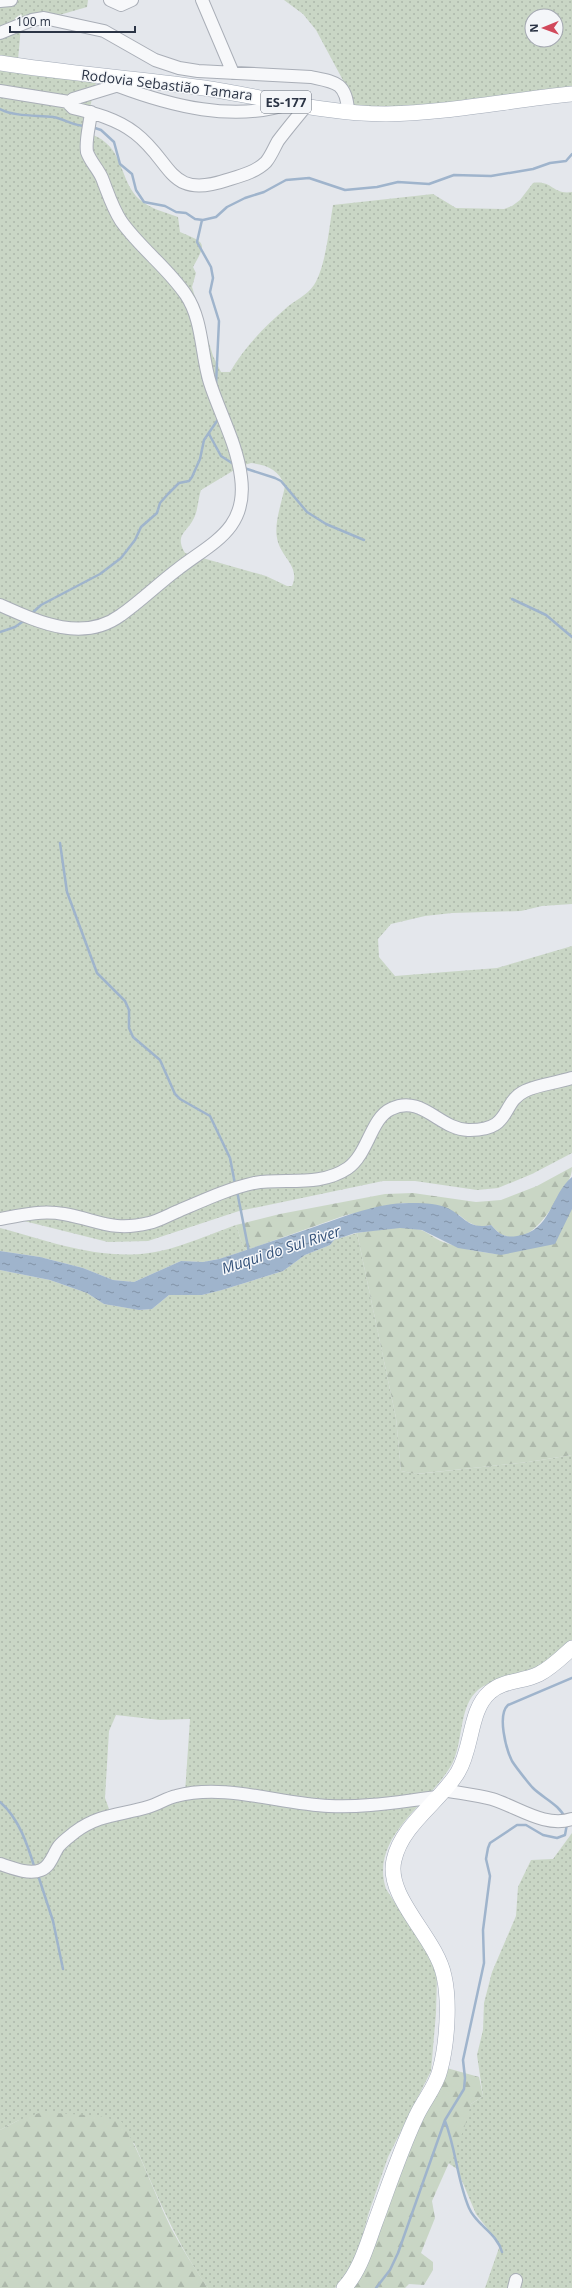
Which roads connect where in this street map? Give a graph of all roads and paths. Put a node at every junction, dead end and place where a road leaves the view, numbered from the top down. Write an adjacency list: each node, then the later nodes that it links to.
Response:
1 (0, 0): 2 (street)
2 (11, 0)
3 (110, 0): 4 (street)
4 (132, 0)
5 (202, 0): 8 (street)
6 (0, 33): 8 (street)
7 (0, 63): 9 (main road, Rodovia Sebastião Tamara / ES-177)
8 (233, 73): 16 (street)
9 (135, 80): 10 (street); 14 (main road, Rodovia Sebastião Tamara / ES-177)
10 (118, 86): 13 (street); 14 (street)
11 (0, 91): 13 (street)
12 (572, 94): 16 (main road, Rodovia Sebastião Tamara / ES-177)
13 (69, 102): 17 (street)
14 (291, 103): 15 (main road, Rodovia Sebastião Tamara / ES-177)
15 (307, 105): 16 (main road, Rodovia Sebastião Tamara / ES-177); 17 (street)
16 (348, 110)
17 (90, 122): 18 (street)
18 (0, 605)
19 (572, 1078): 20 (street)
20 (0, 1219)
21 (572, 1648): 22 (main road)
22 (440, 1794): 23 (street); 24 (street); 25 (main road)
23 (572, 1819)
24 (0, 1864)
25 (344, 2288)

